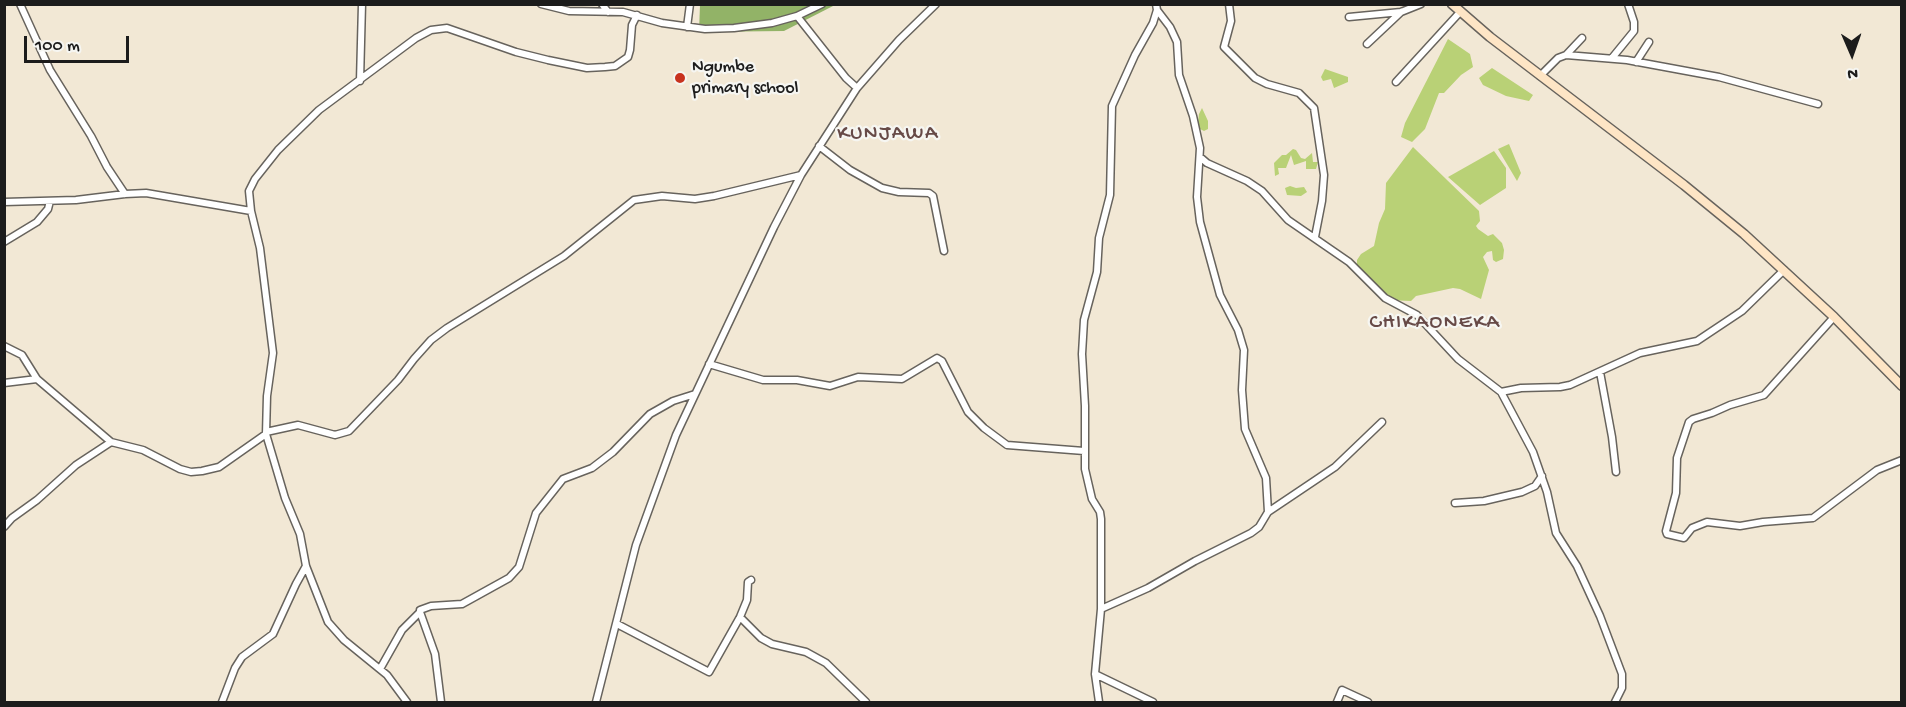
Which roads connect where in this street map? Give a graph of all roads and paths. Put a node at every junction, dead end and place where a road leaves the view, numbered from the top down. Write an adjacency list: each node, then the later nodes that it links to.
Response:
1 (20, 4): 34 (street)
2 (362, 4): 27 (street)
3 (541, 4): 14 (street)
4 (602, 4): 14 (street)
5 (690, 4): 19 (street)
6 (822, 4): 17 (street)
7 (936, 4): 29 (street)
8 (1230, 4): 38 (street)
9 (1421, 4): 15 (street)
10 (1452, 4): 13 (main road)
11 (1628, 4): 24 (street)
12 (1157, 6): 32 (street); 54 (street)
13 (1461, 11): 26 (main road); 28 (street)
14 (608, 12): 16 (street)
15 (1401, 12): 18 (street); 22 (street)
16 (637, 15): 19 (street); 27 (street)
17 (796, 16): 19 (street); 29 (street)
18 (1349, 17)
19 (687, 27)
20 (1582, 38): 23 (street)
21 (1649, 42): 25 (street)
22 (1367, 44)
23 (1566, 55): 24 (street); 26 (street)
24 (1612, 58): 25 (street)
25 (1636, 62): 30 (street)
26 (1540, 76): 41 (main road)
27 (360, 81): 37 (street)
28 (1396, 82)
29 (857, 88): 31 (street)
30 (1818, 104)
31 (819, 146): 33 (street); 40 (street)
32 (1200, 157): 38 (street); 59 (street)
33 (801, 175): 44 (street); 52 (street)
34 (125, 194): 35 (street); 37 (street)
35 (50, 201): 36 (street); 39 (street)
36 (4, 202)
37 (251, 211): 52 (street)
38 (1315, 237): 49 (street)
39 (4, 242)
40 (944, 251)
41 (1785, 270): 42 (main road); 45 (street)
42 (1834, 317): 48 (main road); 55 (street)
43 (4, 346): 46 (street)
44 (709, 364): 50 (street); 54 (street)
45 (1600, 372): 49 (street); 56 (street)
46 (38, 379): 47 (street); 53 (street)
47 (4, 383)
48 (1902, 386)
49 (1501, 392): 57 (street)
50 (695, 394): 64 (street); 66 (street)
51 (1382, 422): 59 (street)
52 (266, 433): 53 (street); 61 (street)
53 (111, 442): 60 (street)
54 (1084, 451): 63 (street)
55 (1902, 460)
56 (1616, 472)
57 (1542, 475): 58 (street); 78 (street)
58 (1455, 503)
59 (1268, 512): 63 (street)
60 (4, 527)
61 (306, 566): 67 (street); 69 (street)
62 (751, 580): 65 (street)
63 (1101, 609): 68 (street)
64 (420, 612): 67 (street); 71 (street)
65 (740, 616): 66 (street); 73 (street)
66 (617, 624): 72 (street)
67 (380, 669): 70 (street)
68 (1095, 674): 74 (street); 75 (street)
69 (222, 702)
70 (407, 702)
71 (441, 702)
72 (596, 702)
73 (866, 702)
74 (1098, 702)
75 (1153, 702)
76 (1337, 702): 77 (street)
77 (1368, 702)
78 (1615, 702)

